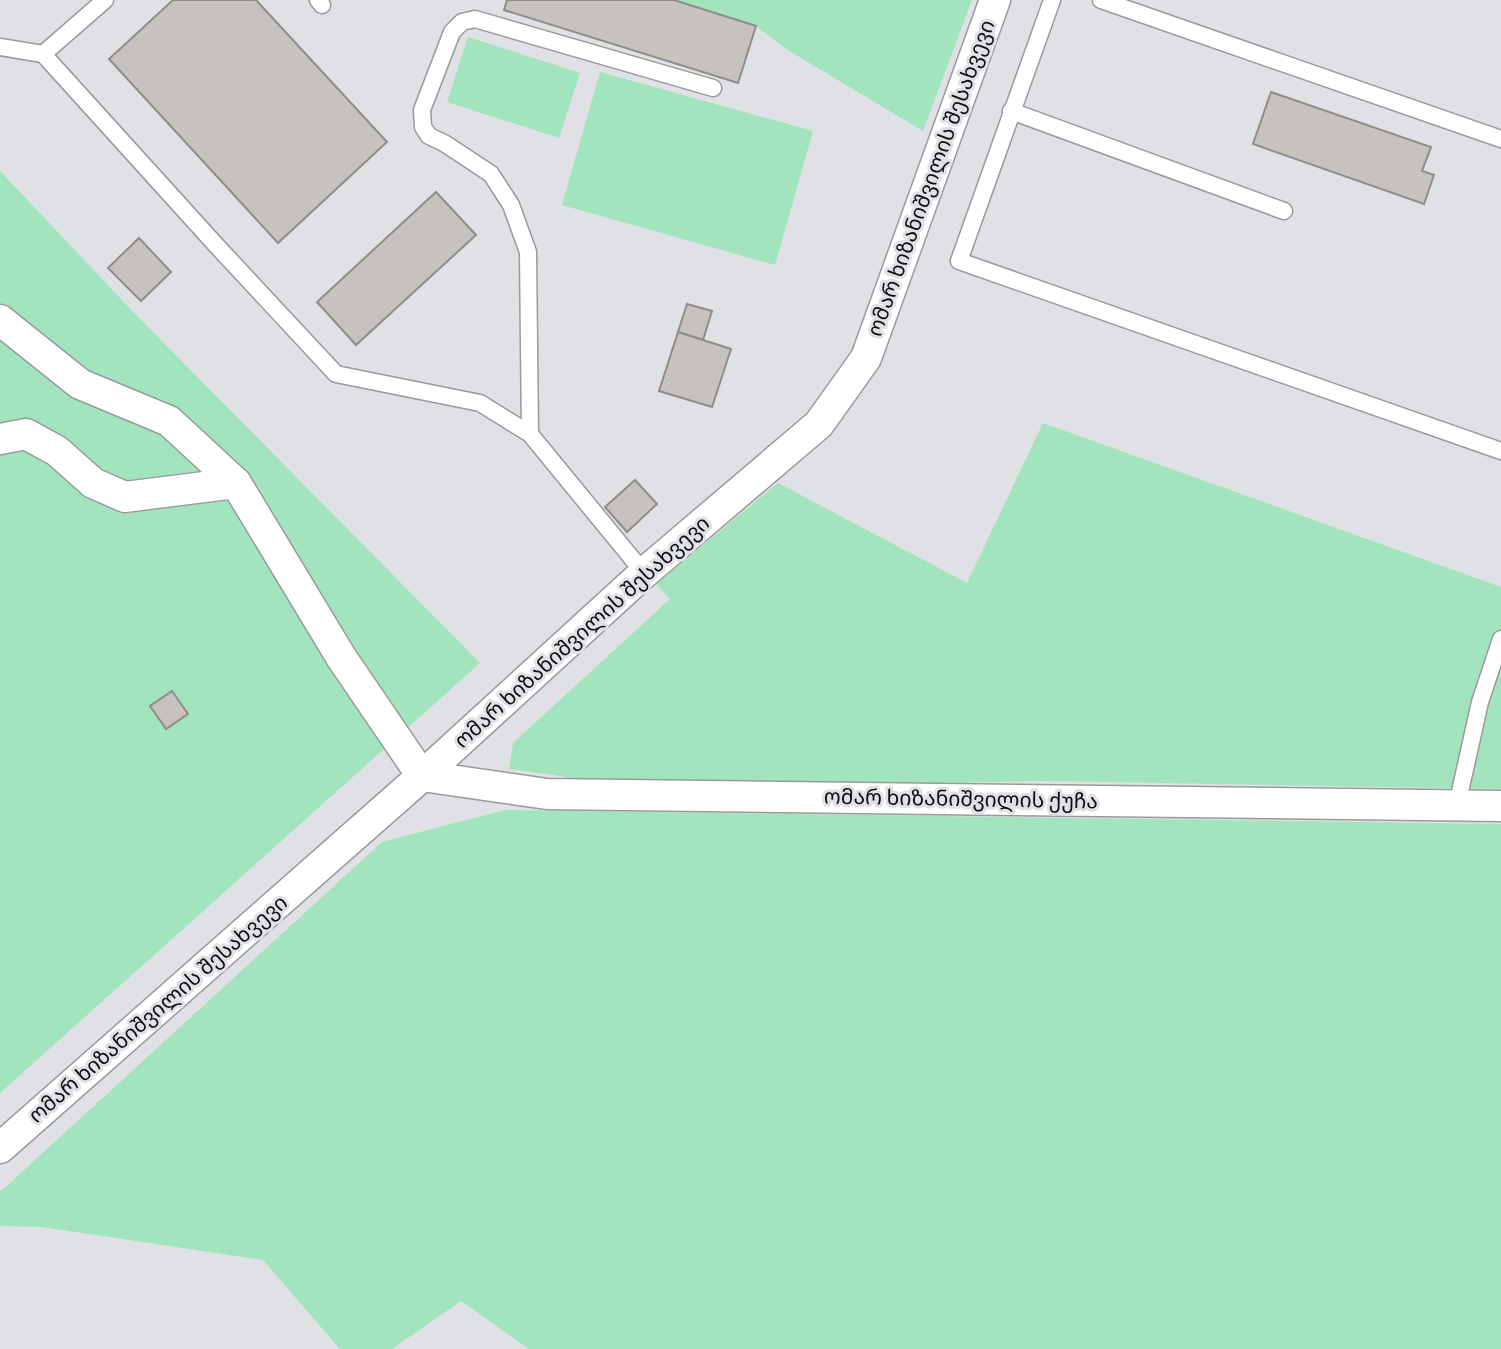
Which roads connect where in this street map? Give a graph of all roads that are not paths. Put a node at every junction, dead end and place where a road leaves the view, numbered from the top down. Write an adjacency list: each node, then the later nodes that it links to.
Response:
1 (105, 0): 6 (lane)
2 (995, 0): 16 (street, ომარ ხიზანიშვილის შესახვევი)
3 (1052, 0): 8 (lane)
4 (1101, 0): 9 (lane)
5 (0, 47): 6 (lane)
6 (43, 54): 12 (lane)
7 (713, 88): 12 (lane)
8 (1011, 111): 10 (lane); 14 (lane)
9 (1501, 139)
10 (1284, 211)
11 (0, 320): 15 (street)
12 (530, 434): 16 (lane)
13 (0, 439): 15 (street)
14 (1501, 452)
15 (236, 483): 18 (street)
16 (644, 573): 18 (street, ომარ ხიზანიშვილის შესახვევი)
17 (1501, 639): 19 (lane)
18 (422, 776): 19 (street, ომარ ხიზანიშვილის ქუჩა); 21 (street, ომარ ხიზანიშვილის შესახვევი)
19 (1457, 805): 20 (street, ომარ ხიზანიშვილის ქუჩა)
20 (1501, 806)
21 (0, 1148)

